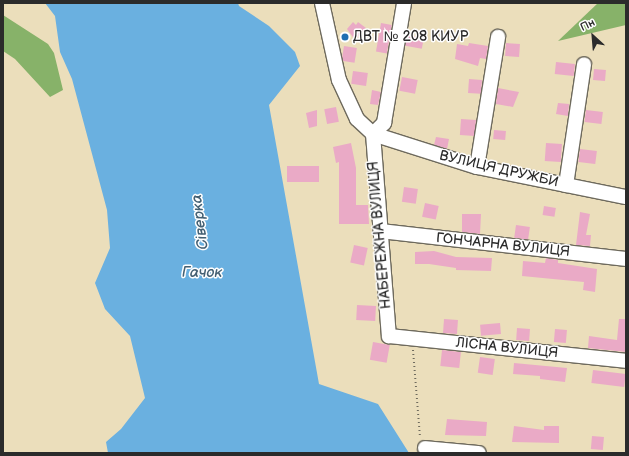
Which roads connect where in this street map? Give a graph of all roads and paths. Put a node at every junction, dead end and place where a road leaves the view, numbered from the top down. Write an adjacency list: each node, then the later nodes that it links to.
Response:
1 (322, 3): 5 (street)
2 (404, 3): 5 (street)
3 (498, 37): 6 (street)
4 (584, 64): 7 (street)
5 (373, 134): 6 (street, ВУЛИЦЯ ДРУЖБИ); 9 (street, НАБЕРЕЖНА ВУЛИЦЯ)
6 (477, 166): 7 (street, ВУЛИЦЯ ДРУЖБИ)
7 (566, 185): 8 (street, ВУЛИЦЯ ДРУЖБИ)
8 (626, 197)
9 (381, 231): 10 (street, ГОНЧАРНА ВУЛИЦЯ); 11 (street, НАБЕРЕЖНА ВУЛИЦЯ)
10 (626, 259)
11 (389, 336): 12 (street, ЛІСНА ВУЛИЦЯ)
12 (412, 338): 13 (street, ЛІСНА ВУЛИЦЯ); 14 (path)
13 (626, 361)
14 (425, 448): 15 (street)
15 (478, 453)

